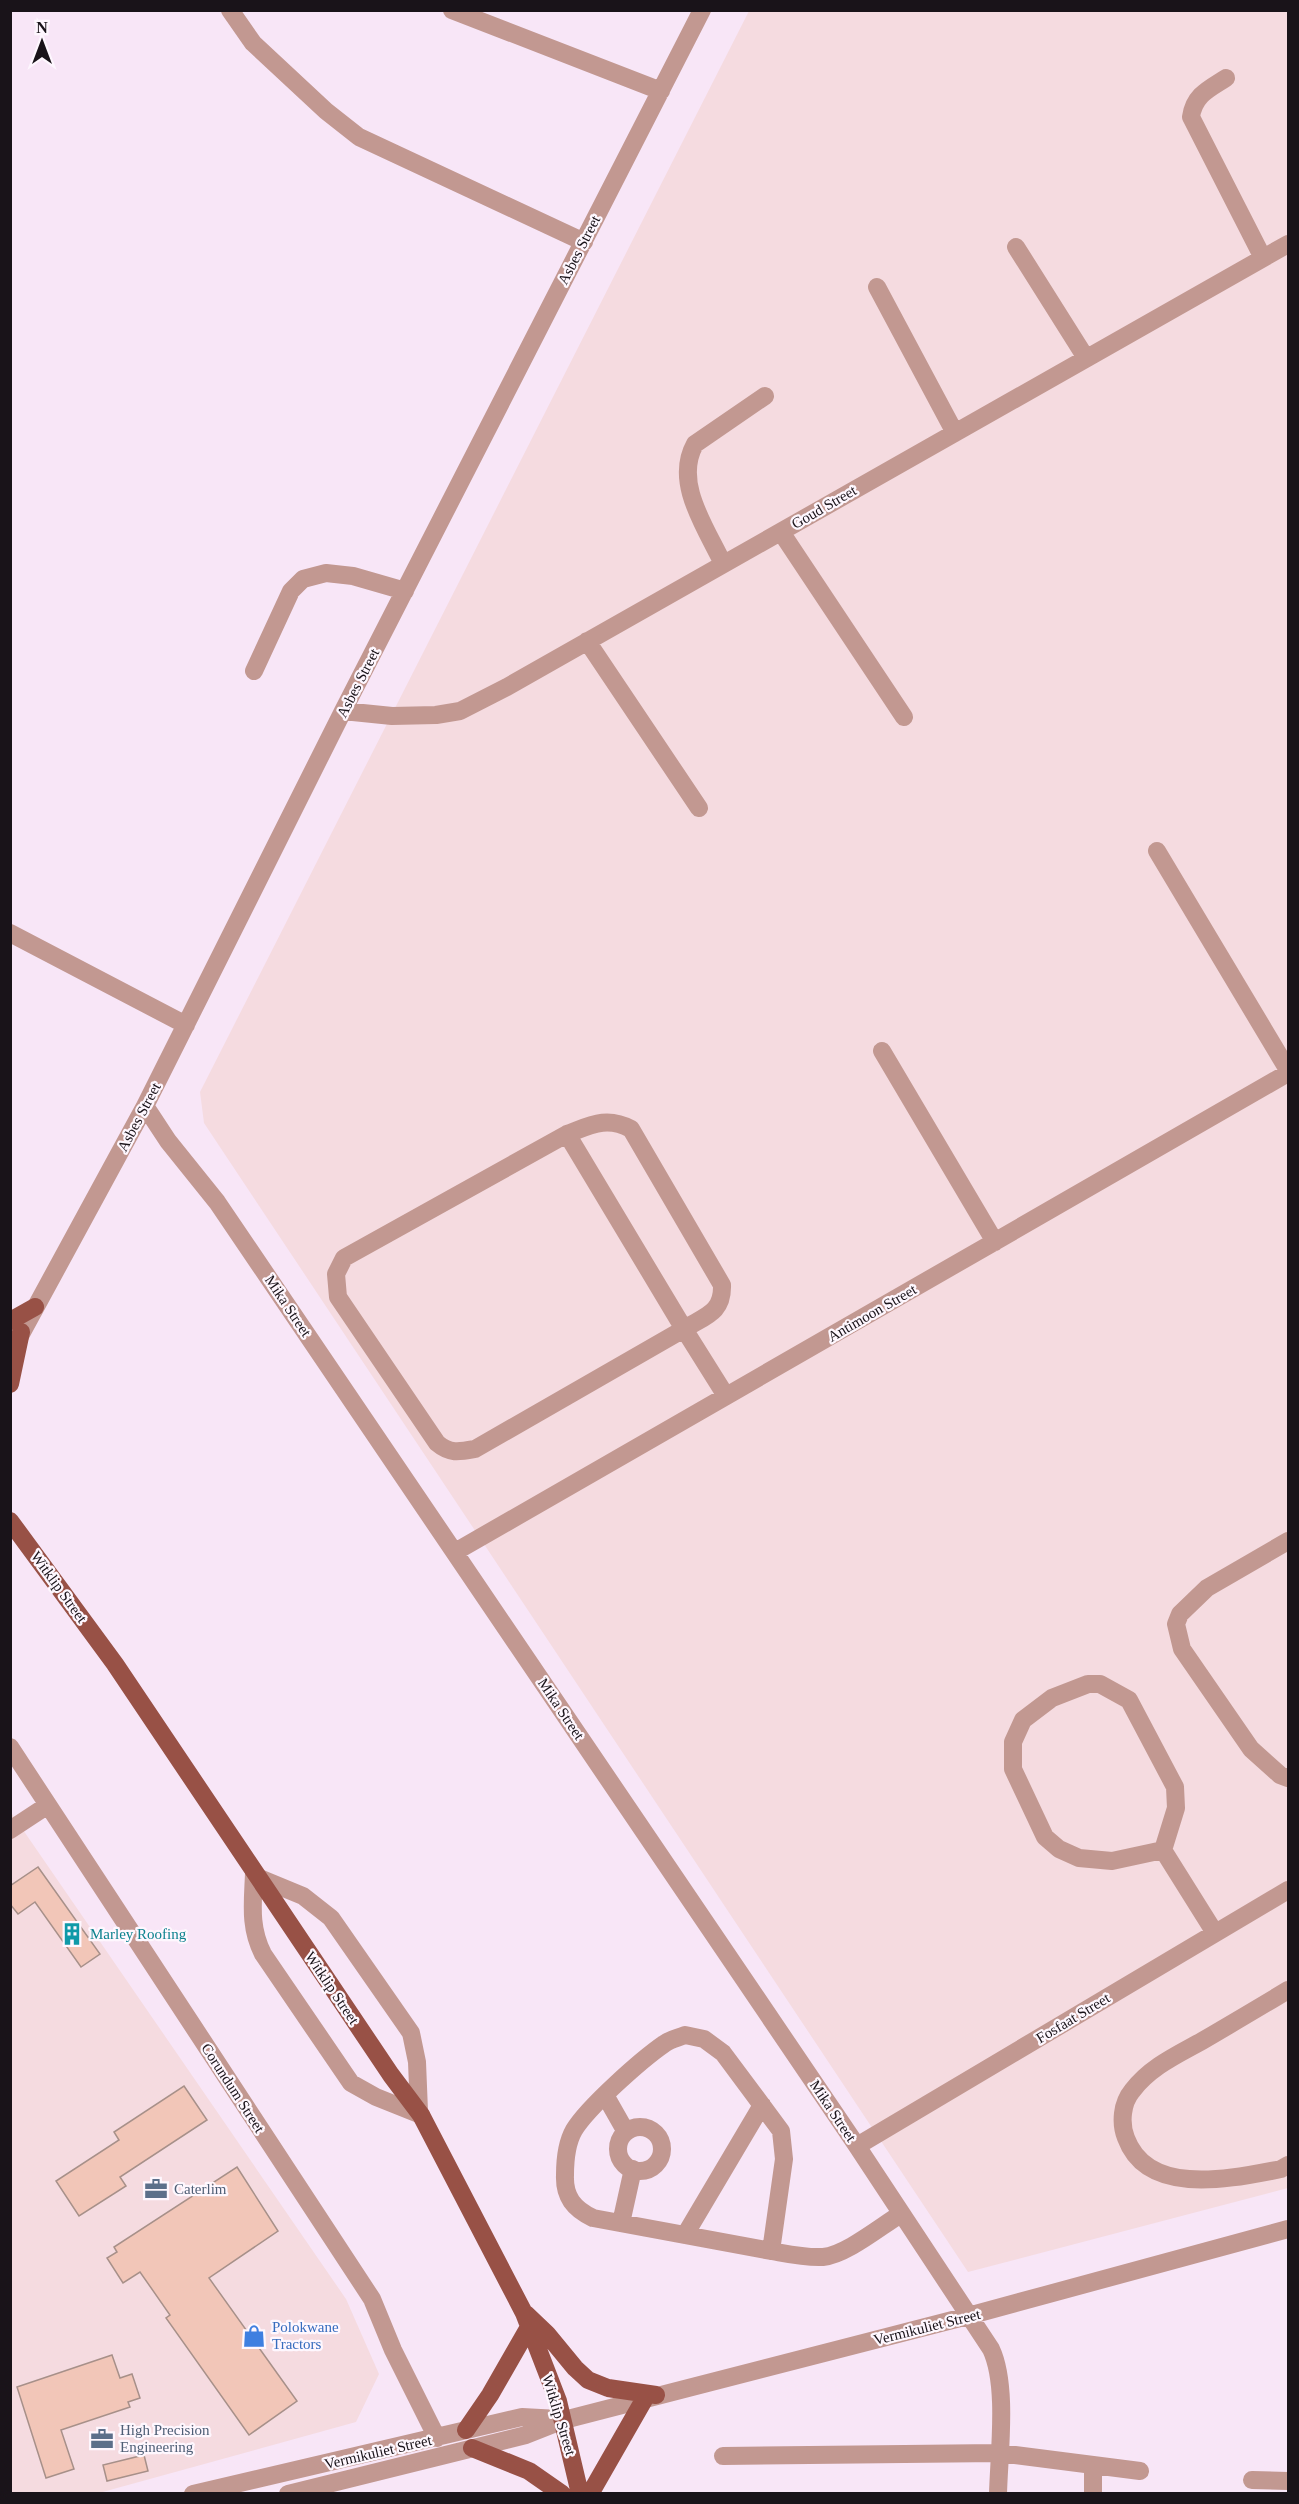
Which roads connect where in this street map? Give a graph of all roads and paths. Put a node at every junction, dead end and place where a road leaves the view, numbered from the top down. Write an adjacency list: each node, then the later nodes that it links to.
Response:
1 (230, 10): 6 (street)
2 (452, 10): 5 (street)
3 (702, 10): 5 (street, Asbes Street)
4 (1226, 78): 9 (street)
5 (661, 91): 6 (street, Asbes Street)
6 (584, 242): 16 (street, Asbes Street)
7 (1288, 244): 9 (street, Goud Street)
8 (1016, 247): 11 (street)
9 (1263, 258): 11 (street, Goud Street)
10 (877, 287): 13 (street)
11 (1086, 358): 13 (street, Goud Street)
12 (765, 396): 15 (street)
13 (955, 433): 14 (street, Goud Street)
14 (781, 532): 15 (street, Goud Street); 20 (street)
15 (723, 564): 17 (street, Goud Street)
16 (405, 591): 18 (street); 19 (street, Asbes Street)
17 (587, 641): 19 (street, Goud Street); 21 (street)
18 (254, 671)
19 (344, 711): 24 (street, Asbes Street)
20 (904, 717)
21 (699, 808)
22 (1157, 851): 26 (street)
23 (10, 933): 24 (street)
24 (186, 1024): 27 (street, Asbes Street)
25 (882, 1051): 29 (street)
26 (1288, 1072): 29 (street, Antimoon Street)
27 (145, 1106): 30 (street, Asbes Street); 37 (street, Mika Street)
28 (567, 1134): 31 (street); 31 (street); 31 (street)
29 (995, 1242): 34 (street, Antimoon Street)
30 (16, 1326): 32 (street, Asbes Street); 33 (main road)
31 (684, 1329): 34 (street)
32 (10, 1353)
33 (10, 1383)
34 (726, 1396): 37 (street, Antimoon Street)
35 (10, 1521): 43 (main road, Witklip Street)
36 (1288, 1541): 39 (street)
37 (455, 1552): 51 (street, Mika Street)
38 (10, 1747): 40 (street, Corundum Street)
39 (1288, 1778)
40 (48, 1805): 41 (street); 64 (street, Corundum Street)
41 (10, 1830)
42 (1164, 1850): 42 (street); 45 (street)
43 (255, 1875): 49 (main road, Witklip Street); 49 (street); 49 (street)
44 (1288, 1890): 45 (street, Fosfaat Street)
45 (1215, 1932): 51 (street, Fosfaat Street)
46 (1288, 1990): 52 (street)
47 (605, 2095): 48 (street); 50 (street); 55 (street)
48 (762, 2105): 57 (street); 58 (street)
49 (420, 2113): 60 (main road, Witklip Street)
50 (626, 2132): 53 (street); 53 (street)
51 (857, 2146): 54 (street, Mika Street)
52 (1288, 2165)
53 (633, 2169): 55 (street)
54 (901, 2214): 58 (street); 59 (street, Mika Street)
55 (621, 2223): 57 (street)
56 (1288, 2229): 59 (street, Vermikuliet Street)
57 (685, 2235): 58 (street)
58 (771, 2251)
59 (968, 2316): 61 (street, Vermikuliet Street); 66 (street, Mika Street)
60 (527, 2320): 61 (main road); 62 (main road, Witklip Street); 63 (main road)
61 (650, 2397): 62 (street, Vermikuliet Street); 76 (main road)
62 (564, 2420): 63 (street, Vermikuliet Street); 65 (street, Vermikuliet Street); 75 (main road, Witklip Street)
63 (466, 2430): 64 (street, Vermikuliet Street)
64 (437, 2438): 72 (street, Vermikuliet Street)
65 (472, 2448): 73 (street, Vermikuliet Street); 74 (main road)
66 (999, 2453): 67 (street); 68 (street); 77 (street, Mika Street)
67 (723, 2456)
68 (1093, 2465): 69 (street); 78 (street)
69 (1140, 2471)
70 (1252, 2480): 71 (street)
71 (1288, 2481)
72 (193, 2493)
73 (288, 2493)
74 (562, 2493)
75 (580, 2493)
76 (590, 2493)
77 (998, 2493)
78 (1093, 2493)

